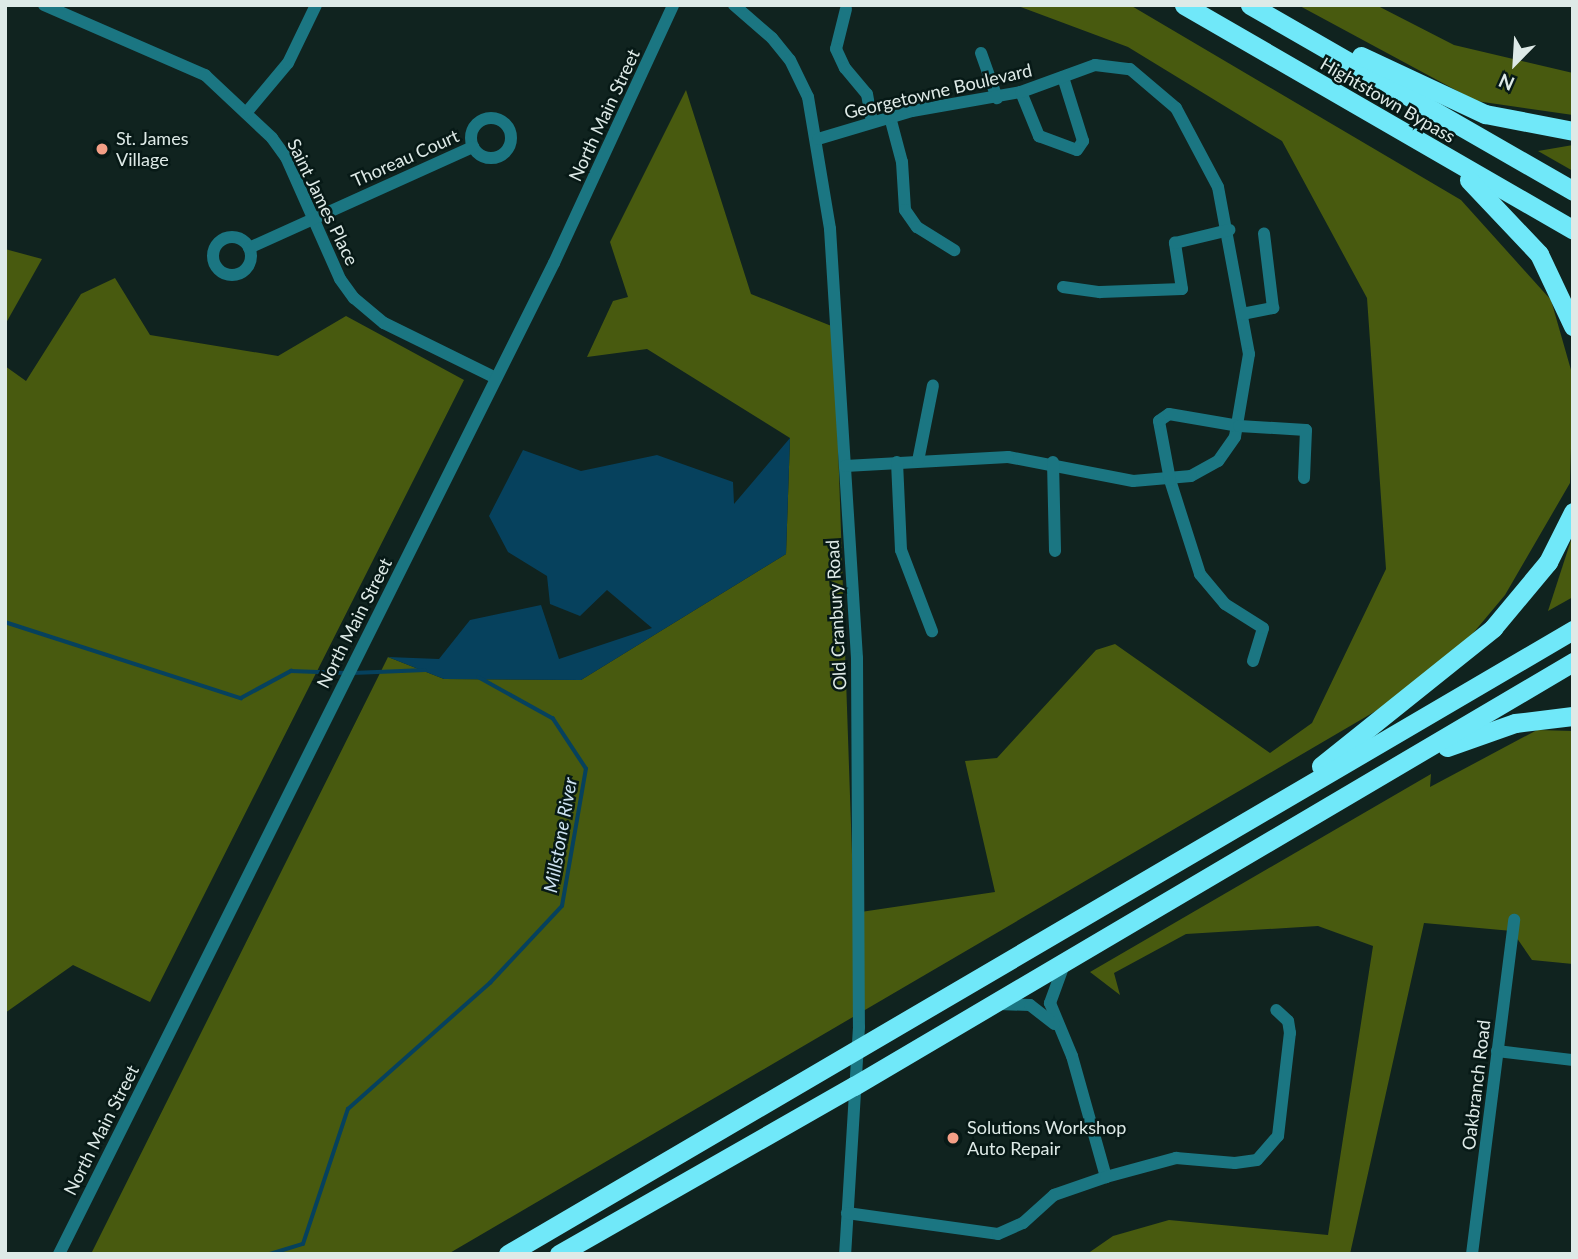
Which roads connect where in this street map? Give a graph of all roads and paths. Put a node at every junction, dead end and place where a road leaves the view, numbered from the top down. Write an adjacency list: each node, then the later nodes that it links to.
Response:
1 (44, 5): 12 (street, Saint James Place)
2 (316, 5): 12 (street)
3 (673, 5): 29 (street, North Main Street)
4 (734, 5): 16 (street, Old Cranbury Road)
5 (1184, 5): 18 (highway, Hightstown Bypass)
6 (1252, 5): 15 (highway); 19 (highway, Hightstown Bypass)
7 (846, 9): 14 (street)
8 (981, 53): 11 (street)
9 (1063, 77): 10 (street, Georgetowne Boulevard); 10 (street); 21 (street, Georgetowne Boulevard)
10 (1021, 92): 11 (street, Georgetowne Boulevard)
11 (998, 98): 13 (street, Georgetowne Boulevard)
12 (246, 113): 20 (street, Saint James Place)
13 (890, 117): 14 (street, Georgetowne Boulevard); 25 (street)
14 (872, 122): 16 (street, Georgetowne Boulevard)
15 (1573, 131)
16 (818, 139): 35 (street, Old Cranbury Road)
17 (473, 147): 20 (street, Thoreau Court)
18 (1448, 159): 22 (highway, Hightstown Bypass); 28 (highway)
19 (1573, 191)
20 (313, 219): 24 (street, Thoreau Court); 29 (street, Saint James Place)
21 (1229, 230): 26 (street); 27 (street, Georgetowne Boulevard)
22 (1573, 230)
23 (1264, 234): 27 (street)
24 (249, 248)
25 (954, 250)
26 (1063, 287)
27 (1242, 314): 31 (street, Georgetowne Boulevard)
28 (1573, 326)
29 (496, 378): 58 (street, North Main Street)
30 (933, 385): 32 (street)
31 (1240, 426): 36 (street); 37 (street, Georgetowne Boulevard); 37 (street)
32 (918, 461): 33 (street, Georgetowne Boulevard); 34 (street, Georgetowne Boulevard)
33 (897, 462): 35 (street, Georgetowne Boulevard); 41 (street)
34 (1053, 462): 37 (street, Georgetowne Boulevard); 39 (street)
35 (845, 466): 53 (street, Old Cranbury Road)
36 (1304, 478)
37 (1170, 480): 42 (street)
38 (1573, 512): 46 (highway)
39 (1055, 551)
40 (1573, 630): 46 (highway)
41 (932, 631)
42 (1253, 662)
43 (1573, 662): 45 (highway)
44 (1573, 716): 45 (highway)
45 (1394, 768): 48 (highway)
46 (1257, 815): 53 (highway)
47 (1514, 920): 52 (street, Oakbranch Road)
48 (1066, 961): 49 (highway); 51 (street)
49 (992, 1005): 51 (street); 55 (highway)
50 (1276, 1010): 56 (street)
51 (1057, 1027): 56 (street)
52 (1497, 1051): 54 (street); 62 (street, Oakbranch Road)
53 (858, 1052): 55 (street, Old Cranbury Road); 59 (highway)
54 (1573, 1060)
55 (854, 1086): 57 (street, Old Cranbury Road); 60 (highway)
56 (1106, 1177): 57 (street)
57 (847, 1213): 61 (street, Old Cranbury Road)
58 (60, 1254)
59 (508, 1254)
60 (559, 1254)
61 (845, 1254)
62 (1472, 1254)

